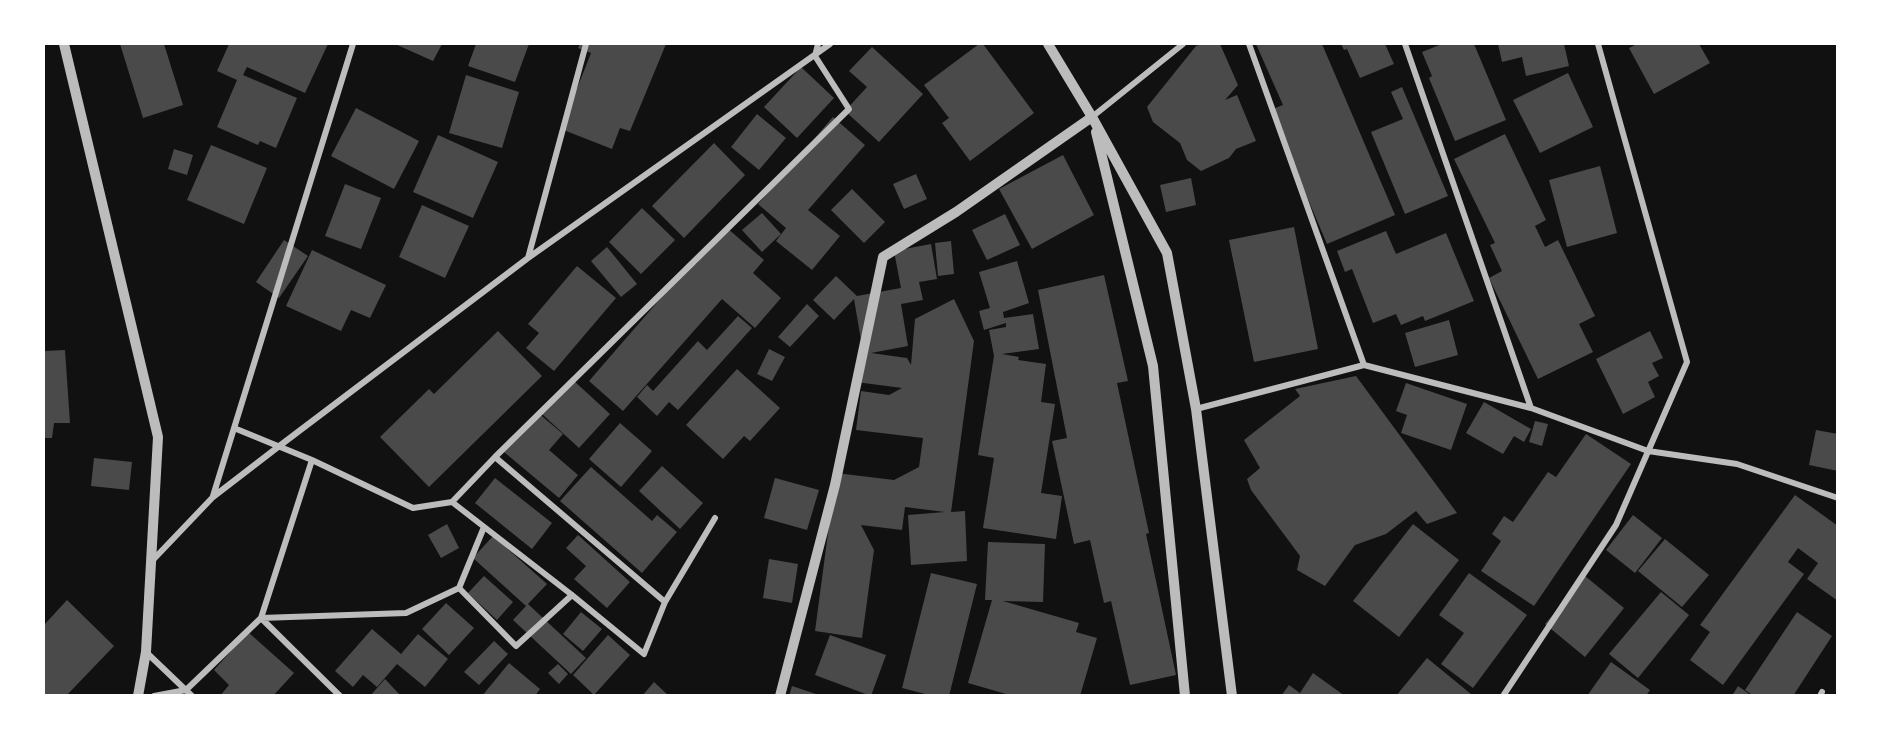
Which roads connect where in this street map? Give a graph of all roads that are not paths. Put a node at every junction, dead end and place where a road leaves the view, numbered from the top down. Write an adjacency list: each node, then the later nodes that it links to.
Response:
1 (64, 44): 27 (street)
2 (353, 44): 17 (street)
3 (586, 44): 13 (street)
4 (818, 44): 11 (street)
5 (830, 44): 11 (street)
6 (1048, 44): 12 (street)
7 (1182, 44): 12 (street)
8 (1249, 44): 14 (street)
9 (1405, 44): 15 (street)
10 (1598, 44): 19 (street)
11 (815, 56): 13 (street); 20 (street)
12 (1092, 117): 16 (street); 38 (street); 39 (street)
13 (528, 258): 18 (street)
14 (1364, 365): 15 (street); 16 (street)
15 (1531, 408): 19 (street)
16 (1196, 409): 40 (street)
17 (234, 428): 18 (street); 22 (street)
18 (278, 447): 21 (street); 22 (street)
19 (1648, 451): 23 (street); 41 (street)
20 (495, 457): 24 (street); 30 (street)
21 (312, 460): 24 (street); 31 (street)
22 (213, 497): 27 (street)
23 (1838, 498)
24 (452, 502): 26 (street)
25 (716, 518): 30 (street)
26 (484, 527): 28 (street); 29 (street)
27 (151, 562): 32 (street)
28 (459, 588): 29 (street); 31 (street)
29 (572, 595): 30 (street)
30 (665, 602)
31 (261, 618): 33 (street); 37 (street)
32 (146, 652): 33 (street); 34 (street)
33 (186, 690): 35 (street); 36 (street)
34 (138, 696)
35 (154, 696)
36 (192, 696)
37 (340, 696)
38 (780, 696)
39 (1185, 696)
40 (1232, 696)
41 (1503, 696)

